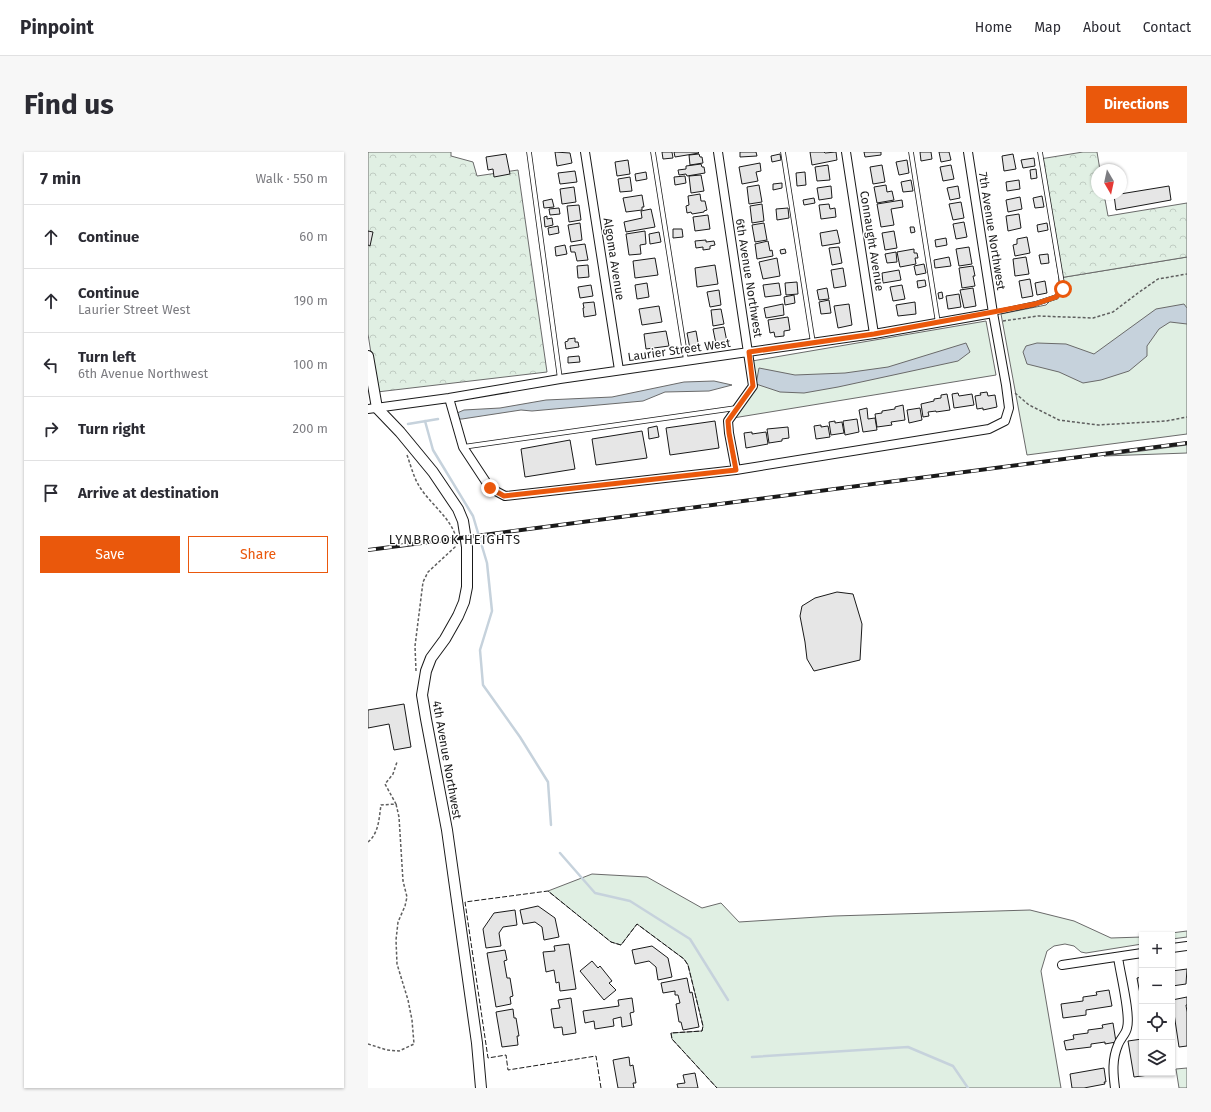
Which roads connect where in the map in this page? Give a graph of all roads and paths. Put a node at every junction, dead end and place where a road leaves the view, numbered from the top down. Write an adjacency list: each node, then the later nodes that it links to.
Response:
1 (529, 152): 20 (lane)
2 (585, 152): 19 (street, Algoma Avenue)
3 (654, 152): 18 (lane)
4 (718, 152): 16 (street, 6th Avenue Northwest)
5 (783, 152): 15 (lane)
6 (846, 152): 14 (street, Connaught Avenue)
7 (911, 152): 13 (lane)
8 (968, 152): 11 (street, 7th Avenue Northwest)
9 (1040, 152): 11 (lane)
10 (1187, 274): 12 (path)
11 (993, 312): 12 (street, 7th Avenue Northwest); 13 (street, Laurier Street West)
12 (994, 322): 21 (street, 7th Avenue Northwest)
13 (938, 323): 14 (street, Laurier Street West)
14 (874, 334): 15 (street, Laurier Street West)
15 (813, 343): 16 (street, Laurier Street West)
16 (749, 352): 18 (street, Laurier Street West); 24 (street, 6th Avenue Northwest)
17 (368, 356): 23 (street)
18 (686, 360): 19 (street, Laurier Street West)
19 (619, 370): 20 (street, Laurier Street West)
20 (560, 379): 22 (street, Laurier Street West)
21 (1006, 385): 25 (path); 28 (street, 7th Avenue Northwest)
22 (449, 398): 23 (street, Laurier Street West); 26 (street)
23 (373, 408): 39 (street, 4th Avenue Northwest)
24 (737, 408): 26 (lane); 28 (street, 6th Avenue Northwest)
25 (1187, 417)
26 (463, 447): 28 (street)
27 (406, 452): 29 (path)
28 (736, 470)
29 (416, 677)
30 (397, 762): 31 (path)
31 (396, 804): 32 (path); 38 (path)
32 (368, 842)
33 (1187, 946): 34 (street)
34 (1175, 948)
35 (1139, 954): 36 (street)
36 (1118, 957): 37 (street); 40 (street)
37 (1062, 965)
38 (368, 1044)
39 (481, 1088)
40 (1115, 1088)

